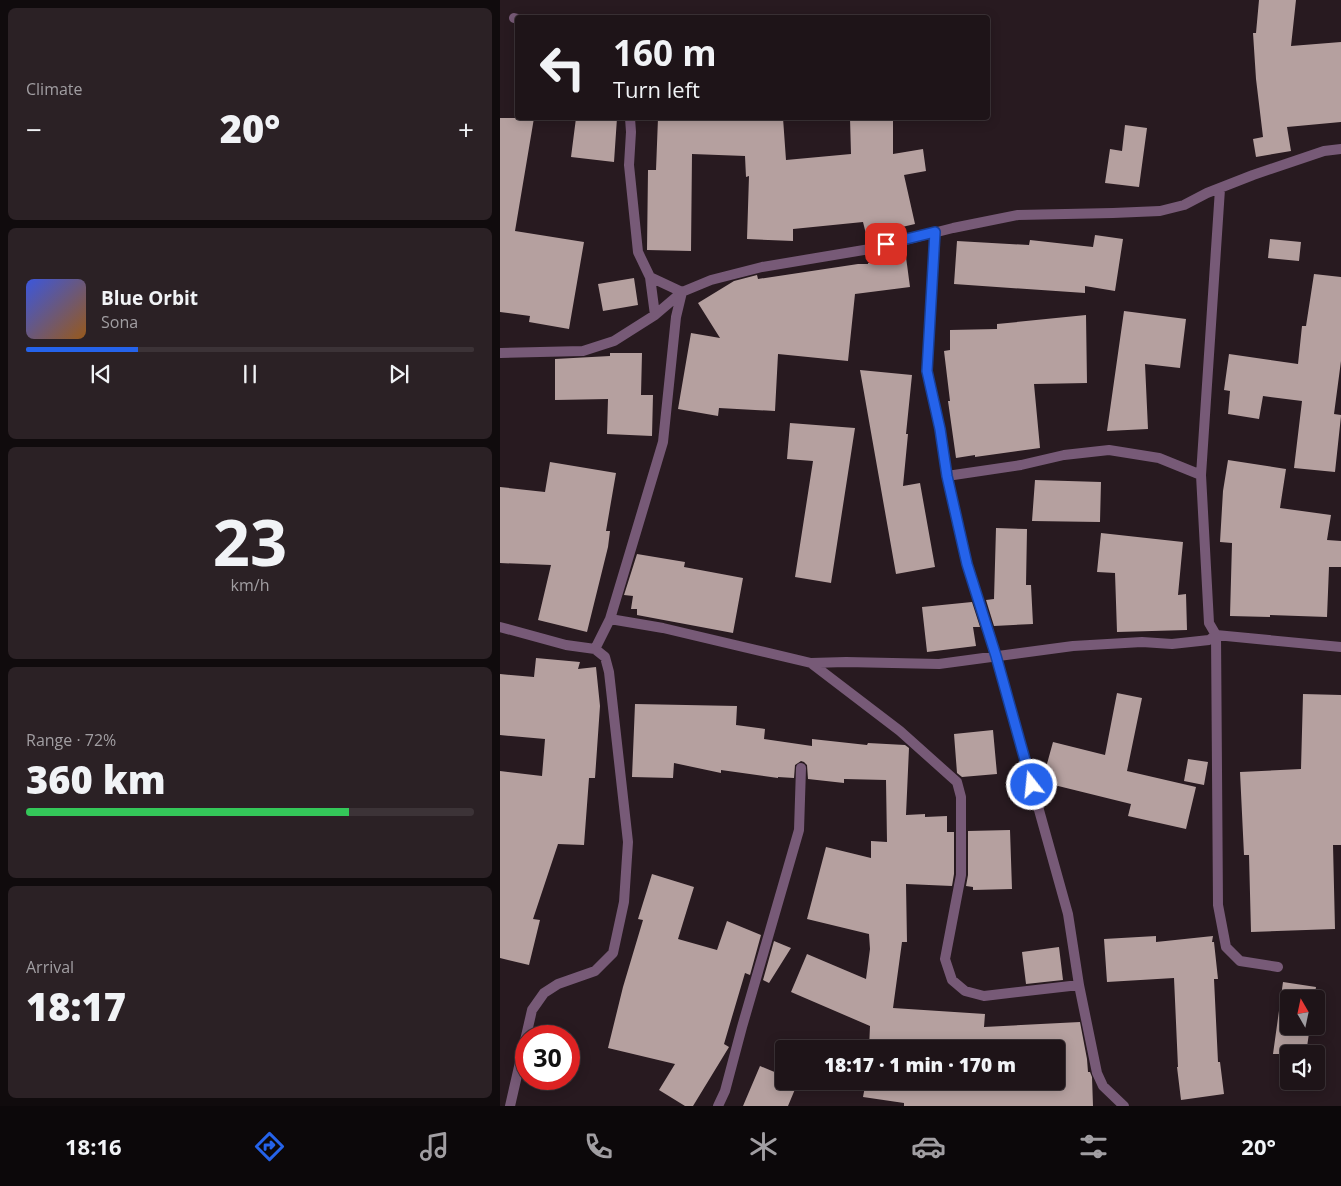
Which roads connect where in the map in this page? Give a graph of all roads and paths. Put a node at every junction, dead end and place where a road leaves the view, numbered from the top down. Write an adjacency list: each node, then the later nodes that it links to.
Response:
1 (630, 120): 5 (street)
2 (1341, 149): 3 (street)
3 (1220, 189): 4 (street); 9 (street)
4 (935, 232): 6 (street); 10 (street)
5 (650, 277): 6 (street); 7 (street)
6 (682, 292): 7 (street); 11 (street)
7 (654, 315): 8 (street)
8 (500, 353)
9 (1201, 475): 10 (street); 13 (street)
10 (947, 476): 16 (street)
11 (610, 619): 15 (street); 17 (street)
12 (500, 627): 15 (street)
13 (1216, 635): 14 (street); 16 (street); 19 (street)
14 (1341, 647)
15 (595, 649): 21 (street)
16 (996, 656): 17 (street); 20 (street)
17 (810, 663): 20 (street)
18 (802, 768): 22 (street)
19 (1278, 967)
20 (1079, 985): 23 (street)
21 (510, 1106)
22 (718, 1106)
23 (1124, 1106)

